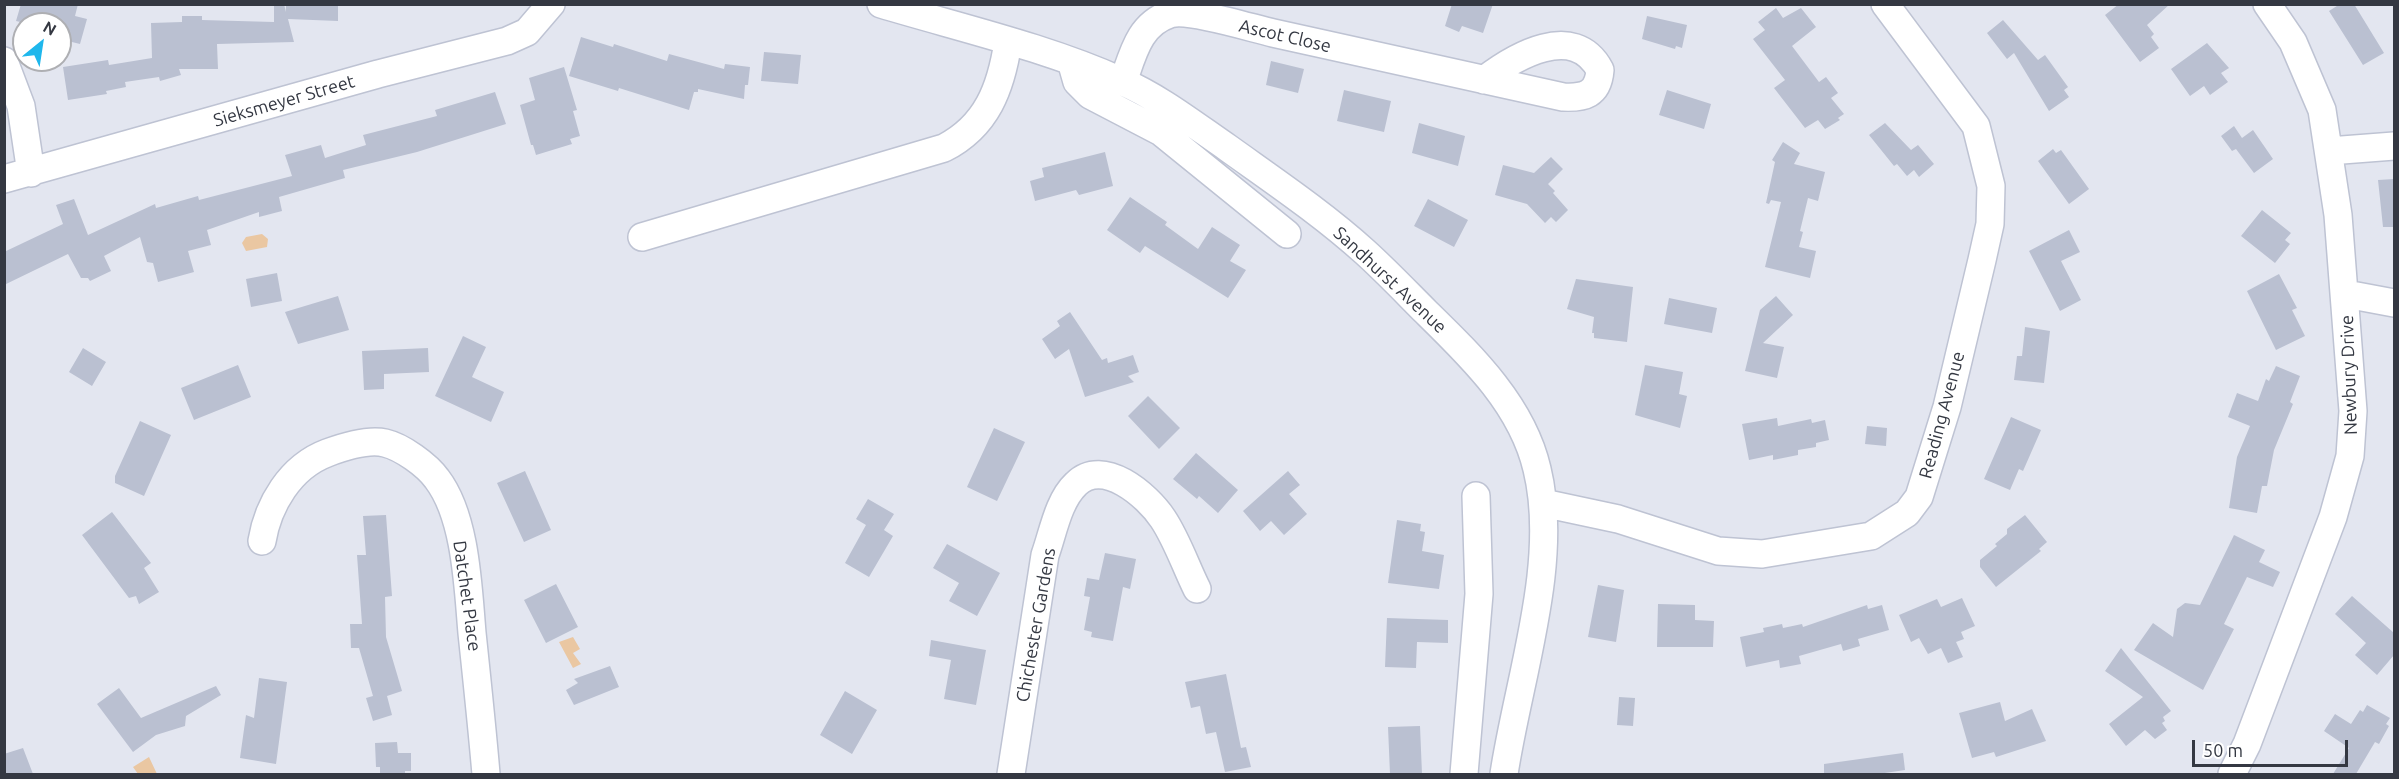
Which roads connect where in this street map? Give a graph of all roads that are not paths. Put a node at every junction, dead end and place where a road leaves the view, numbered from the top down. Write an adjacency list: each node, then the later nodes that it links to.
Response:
1 (551, 4): 12 (street, Sieksmeyer Street)
2 (881, 4): 5 (street, Sandhurst Avenue)
3 (1885, 4): 19 (street, Reading Avenue)
4 (2267, 4): 11 (street, Newbury Drive)
5 (1008, 42): 7 (street, Sandhurst Avenue); 15 (street)
6 (4, 61): 12 (street)
7 (1071, 61): 9 (street, Sandhurst Avenue); 14 (street)
8 (1484, 80): 9 (street, Ascot Close)
9 (1123, 82): 19 (street, Sandhurst Avenue)
10 (2394, 146): 11 (street)
11 (2329, 151): 16 (street, Newbury Drive)
12 (31, 173): 13 (street, Sieksmeyer Street)
13 (4, 179)
14 (1287, 234)
15 (642, 237)
16 (2346, 294): 17 (street); 26 (street, Newbury Drive)
17 (2394, 303)
18 (1476, 496): 24 (street)
19 (1543, 503): 25 (street, Sandhurst Avenue)
20 (262, 541): 22 (street, Datchet Place)
21 (1197, 589): 23 (street, Chichester Gardens)
22 (486, 774)
23 (1011, 774)
24 (1464, 774)
25 (1504, 774)
26 (2232, 774)

